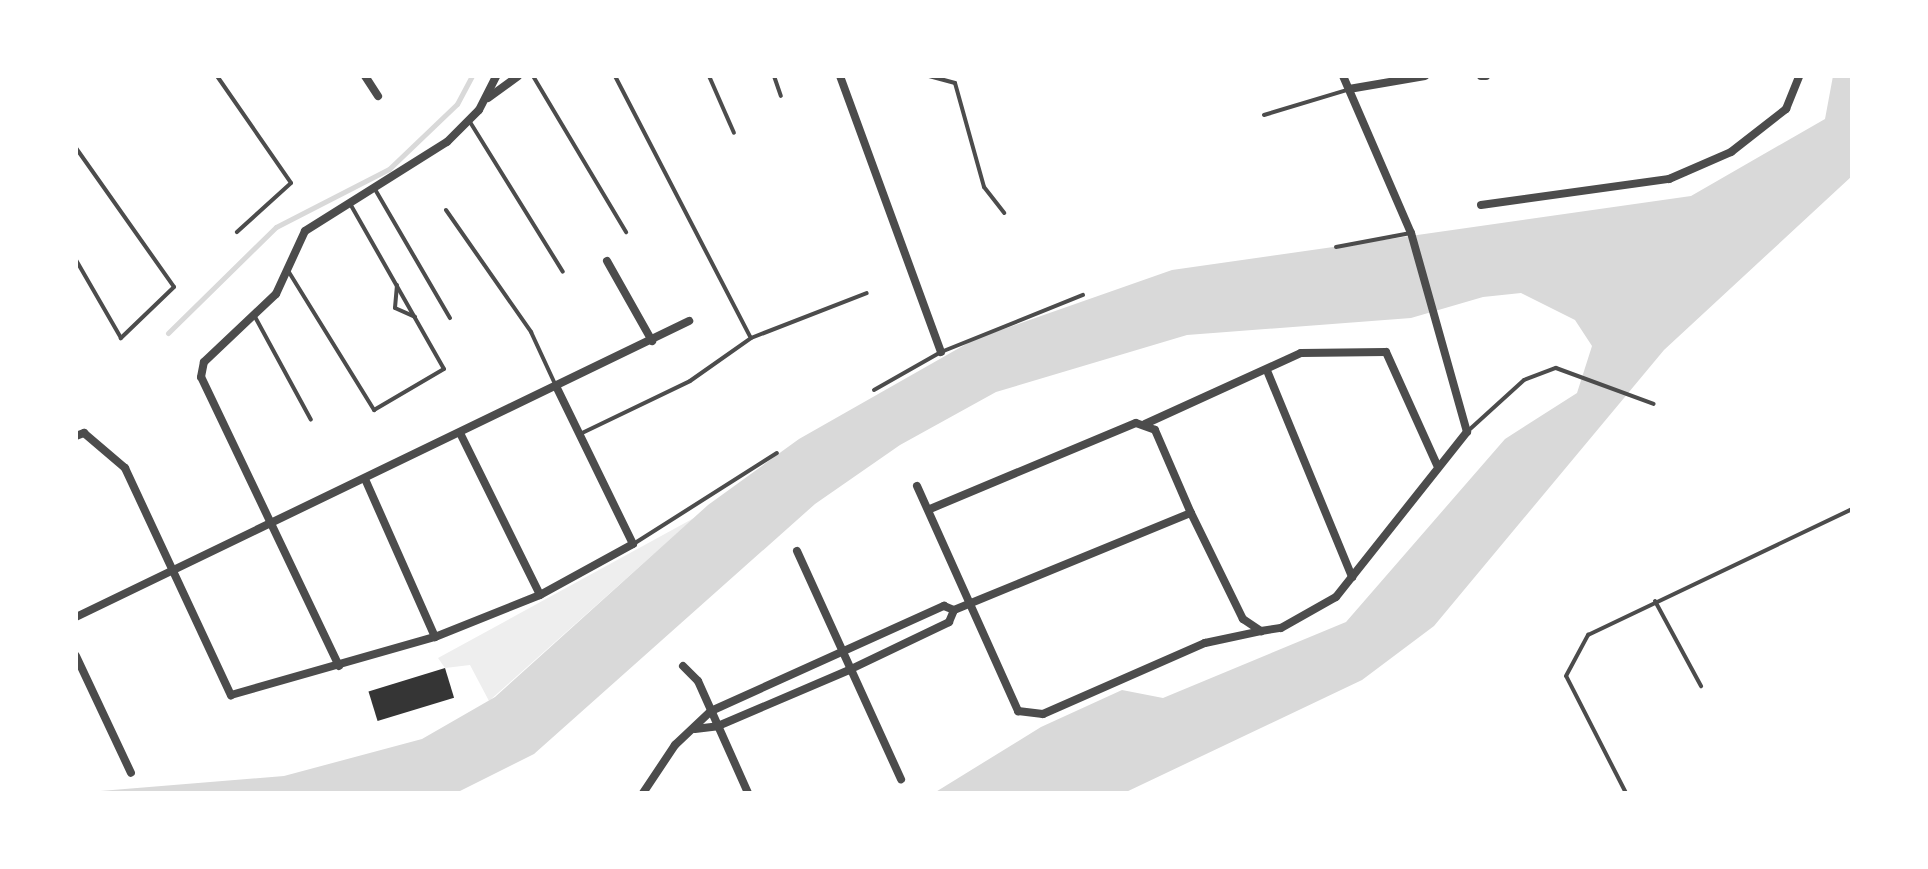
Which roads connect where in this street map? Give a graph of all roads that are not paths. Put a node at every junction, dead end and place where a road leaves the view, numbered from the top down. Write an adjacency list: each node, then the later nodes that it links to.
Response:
1 (217, 76): 27 (lane)
2 (365, 76): 15 (street)
3 (496, 76): 17 (street)
4 (518, 76): 17 (street)
5 (533, 76): 28 (lane)
6 (615, 76): 42 (lane)
7 (709, 76): 20 (lane)
8 (774, 76): 16 (lane)
9 (840, 76): 44 (street)
10 (929, 76): 26 (lane)
11 (1343, 76): 14 (street)
12 (1425, 76): 14 (street)
13 (1799, 76): 24 (street)
14 (1349, 89): 18 (lane); 29 (street)
15 (378, 96)
16 (781, 96)
17 (484, 101): 19 (street)
18 (1264, 115)
19 (468, 120): 22 (street); 34 (lane)
20 (734, 133)
21 (76, 148): 31 (lane)
22 (376, 191): 23 (street); 40 (lane)
23 (350, 203): 33 (street); 35 (lane)
24 (1481, 205)
25 (446, 210): 46 (lane)
26 (1004, 213)
27 (237, 232)
28 (626, 232)
29 (1411, 233): 30 (lane); 51 (street)
30 (1336, 247)
31 (76, 260)
32 (607, 261): 43 (street)
33 (286, 267): 38 (street); 39 (lane)
34 (563, 272)
35 (397, 285): 39 (lane); 39 (lane)
36 (867, 293): 42 (lane)
37 (1083, 295): 44 (lane)
38 (254, 315): 49 (lane); 62 (street)
39 (415, 317)
40 (450, 318)
41 (689, 321): 43 (street)
42 (751, 338): 52 (lane)
43 (652, 341): 46 (street)
44 (941, 352): 47 (lane)
45 (1268, 373): 50 (street); 56 (street); 66 (street)
46 (557, 388): 52 (street); 53 (street)
47 (874, 390)
48 (1654, 404): 51 (lane)
49 (311, 420)
50 (1145, 424): 59 (street); 61 (street)
51 (1467, 432): 56 (street)
52 (580, 434): 63 (street)
53 (461, 435): 57 (street); 67 (street)
54 (76, 436): 65 (street)
55 (777, 453): 63 (lane)
56 (1437, 465): 66 (street)
57 (365, 479): 62 (street); 73 (street)
58 (917, 486): 59 (street)
59 (930, 509): 69 (street)
60 (1852, 509): 68 (lane)
61 (1191, 513): 69 (street); 72 (street)
62 (270, 524): 65 (street); 76 (street)
63 (633, 544): 67 (street)
64 (797, 551): 74 (street)
65 (173, 572): 71 (street); 76 (street)
66 (1352, 577): 72 (street)
67 (540, 595): 73 (street)
68 (1655, 601): 79 (lane); 87 (lane)
69 (971, 602): 70 (street); 72 (street)
70 (954, 610): 74 (street); 78 (street)
71 (76, 617)
72 (1261, 631)
73 (435, 637): 76 (street)
74 (843, 654): 78 (street); 80 (street)
75 (76, 656): 83 (street)
76 (339, 666)
77 (683, 666): 80 (street)
78 (849, 670): 81 (street); 84 (street)
79 (1701, 686)
80 (711, 711): 81 (street); 82 (street)
81 (718, 726): 82 (street); 86 (street)
82 (694, 729): 85 (street)
83 (131, 773)
84 (901, 779)
85 (643, 793)
86 (748, 793)
87 (1626, 793)

